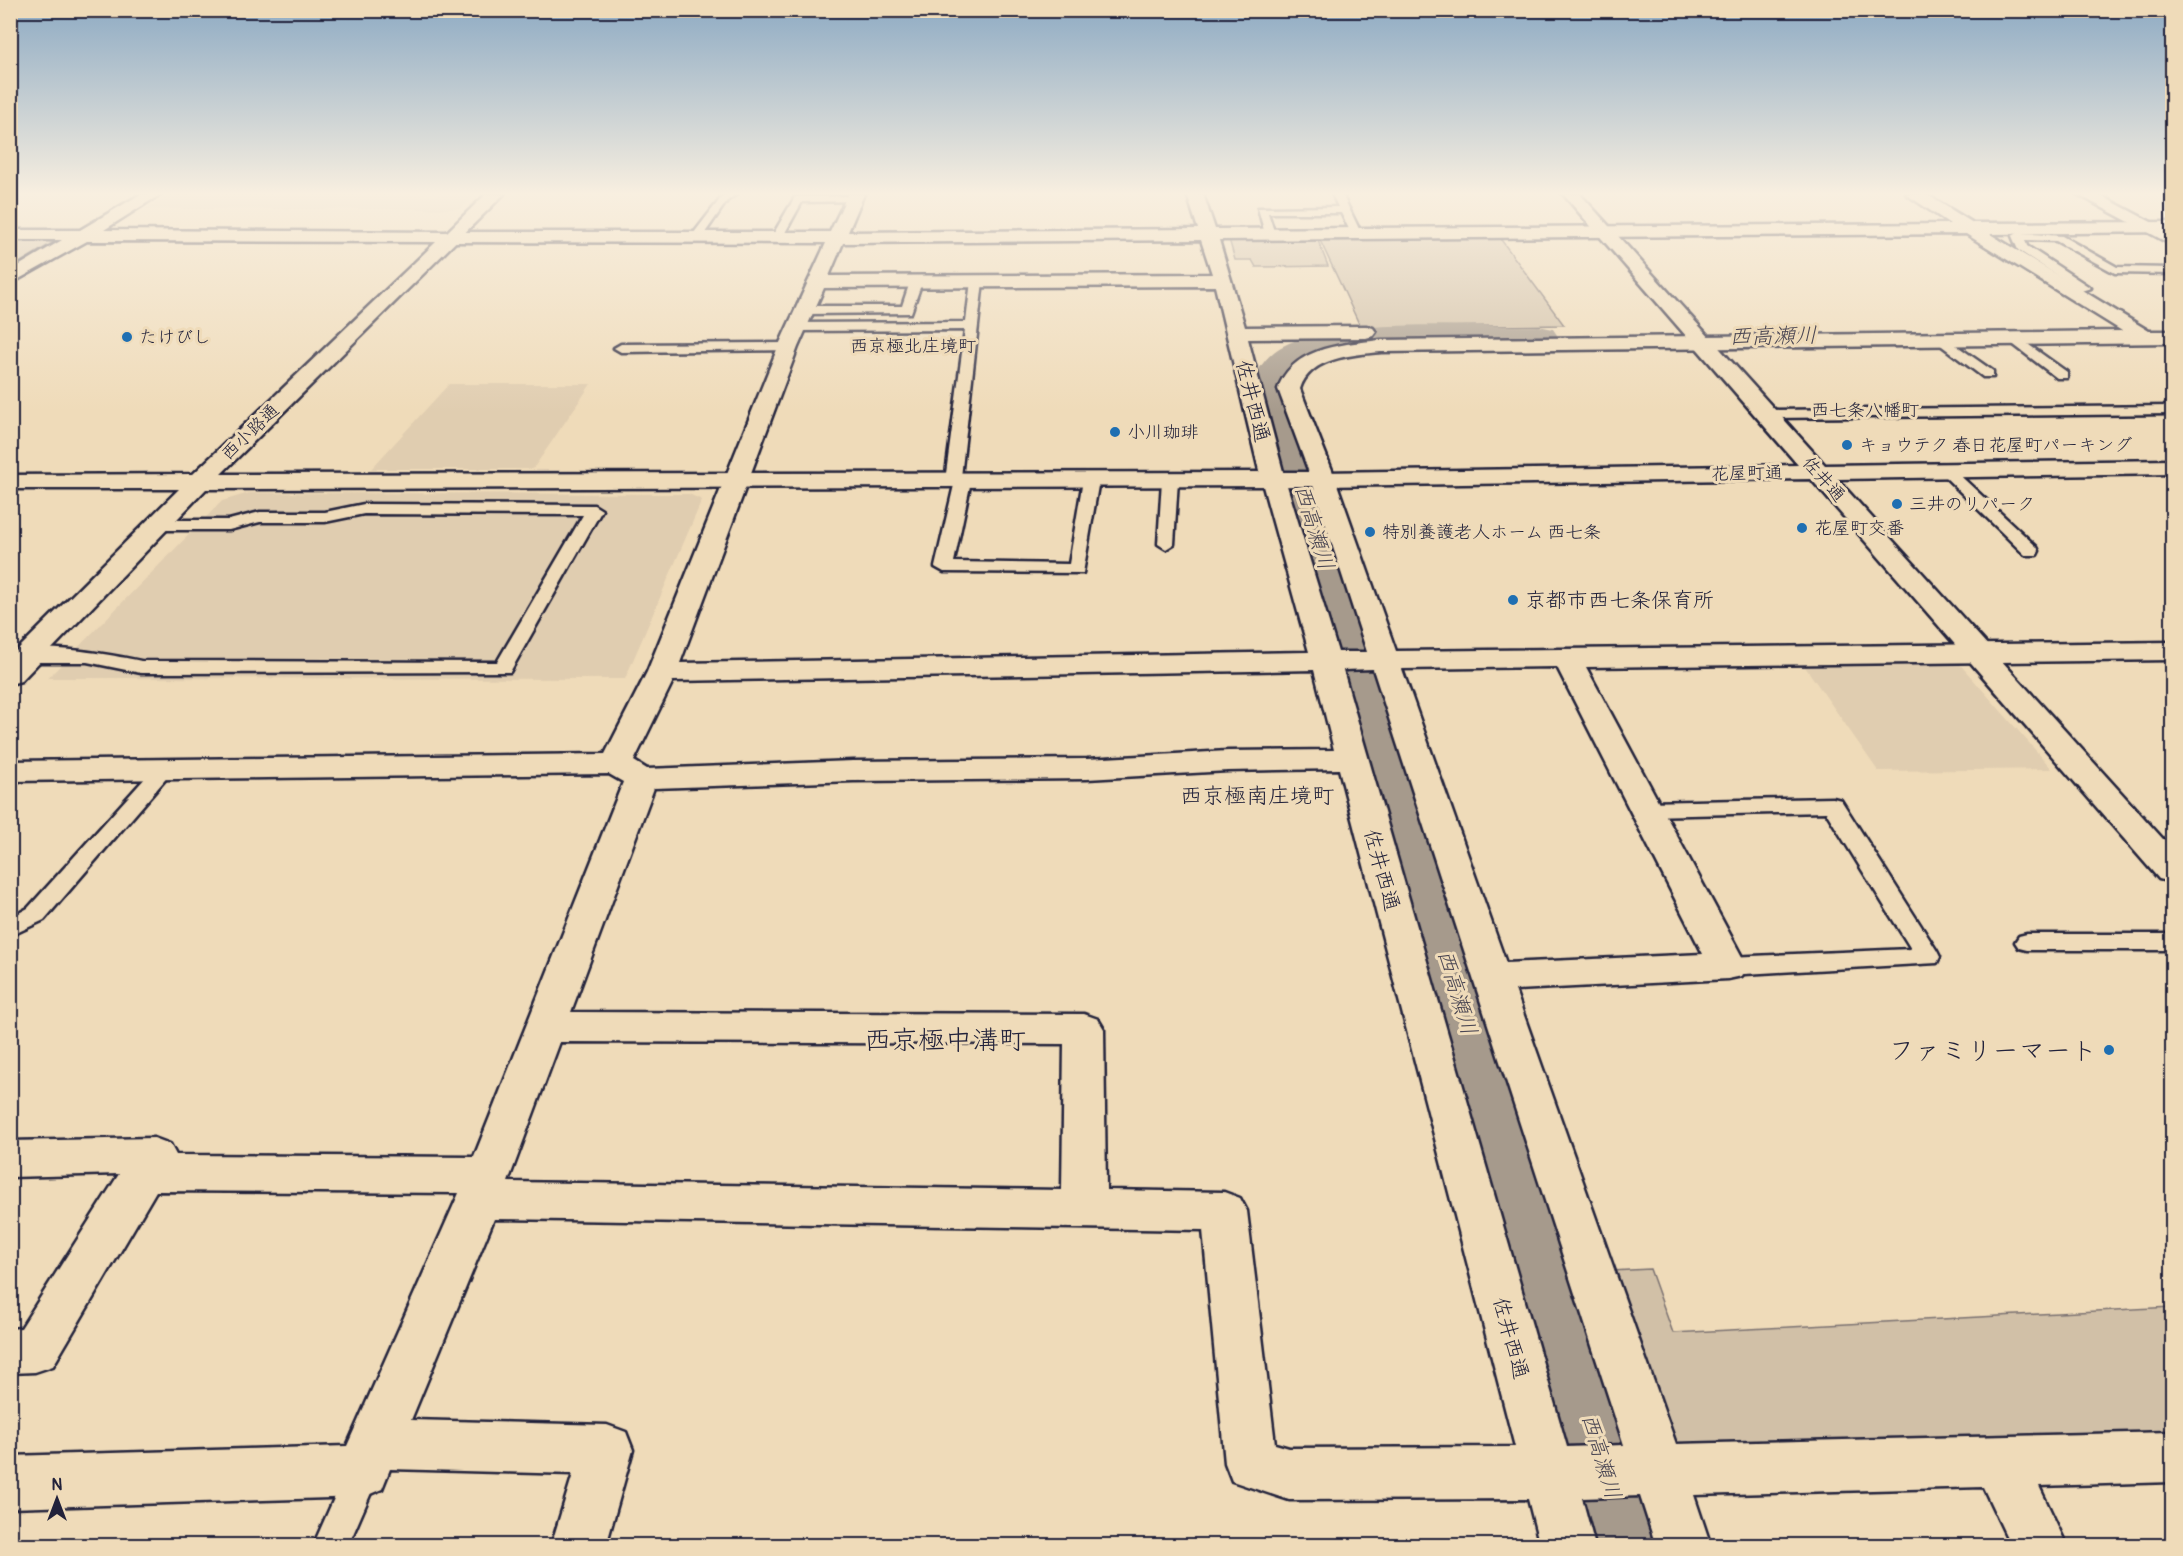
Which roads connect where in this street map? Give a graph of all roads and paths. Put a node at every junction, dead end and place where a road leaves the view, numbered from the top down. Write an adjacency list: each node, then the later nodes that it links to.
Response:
1 (31, 267): 10 (street)
2 (422, 267): 37 (street, 西小路通)
3 (825, 267): 13 (street)
4 (1218, 267): 11 (street, 佐井西通)
5 (1637, 267): 21 (street, 佐井通)
6 (2030, 267): 17 (street)
7 (2051, 267): 15 (lane)
8 (2109, 267): 9 (lane)
9 (2172, 271)
10 (10, 279)
11 (1223, 280): 12 (street); 20 (street, 佐井西通)
12 (977, 281): 14 (street); 18 (lane)
13 (818, 282): 14 (street); 19 (street)
14 (915, 282): 19 (lane)
15 (2085, 288)
16 (2172, 324): 17 (street)
17 (2124, 325): 21 (street); 23 (street)
18 (972, 326): 19 (lane); 39 (lane)
19 (797, 328): 26 (lane); 38 (street)
20 (1236, 333): 21 (street); 35 (street, 佐井西通)
21 (1697, 336): 25 (street); 31 (street, 佐井通); 36 (street)
22 (2172, 337): 23 (street)
23 (2145, 338): 24 (street); 27 (street)
24 (2015, 339): 25 (street); 29 (lane)
25 (1943, 340): 28 (lane)
26 (621, 348)
27 (2172, 355)
28 (1988, 374)
29 (2062, 375)
30 (2172, 410): 31 (lane)
31 (1766, 414): 34 (street, 佐井通)
32 (2172, 467): 33 (street, 花屋町通)
33 (1946, 470): 34 (street, 花屋町通); 45 (lane)
34 (1817, 472): 36 (street, 花屋町通); 47 (street, 佐井通)
35 (1278, 479): 36 (street, 花屋町通); 41 (street, 花屋町通); 51 (street, 佐井西通)
36 (1319, 479): 49 (street)
37 (201, 480): 38 (street, 花屋町通); 42 (street, 花屋町通); 43 (street, 西小路通)
38 (735, 480): 39 (street, 花屋町通); 52 (street)
39 (958, 480): 40 (street, 花屋町通); 40 (lane)
40 (1091, 480): 41 (street, 花屋町通)
41 (1170, 480): 44 (lane)
42 (10, 482)
43 (157, 525): 48 (street, 西小路通); 48 (lane)
44 (1166, 544)
45 (2031, 551)
46 (2172, 651): 47 (street)
47 (1979, 654): 50 (street); 59 (street, 佐井通)
48 (30, 656): 53 (street, 西小路通)
49 (1382, 660): 50 (street); 51 (street); 64 (street)
50 (1568, 660): 58 (street)
51 (1326, 661): 52 (street); 54 (street, 佐井西通)
52 (662, 672): 56 (street)
53 (10, 675)
54 (1352, 759): 56 (street); 75 (street, 佐井西通)
55 (163, 770): 56 (street); 57 (street); 60 (lane)
56 (629, 771): 65 (street)
57 (14, 775)
58 (1647, 809): 63 (street); 63 (lane)
59 (2172, 871)
60 (10, 928)
61 (2027, 942): 62 (lane)
62 (2172, 942)
63 (1728, 966): 64 (street)
64 (1492, 977): 74 (street)
65 (545, 1027): 68 (street); 69 (street)
66 (10, 1159): 67 (street)
67 (143, 1173): 68 (street); 70 (street)
68 (484, 1187): 69 (street); 71 (street)
69 (1084, 1209): 75 (street)
70 (10, 1351)
71 (369, 1457): 76 (street); 77 (lane); 78 (street)
72 (2172, 1457): 73 (street)
73 (1998, 1461): 74 (street); 81 (street)
74 (1658, 1470): 75 (street); 80 (street)
75 (1548, 1473): 79 (street, 佐井西通)
76 (10, 1482)
77 (330, 1545)
78 (578, 1545)
79 (1569, 1545)
80 (1684, 1545)
81 (2040, 1545)

